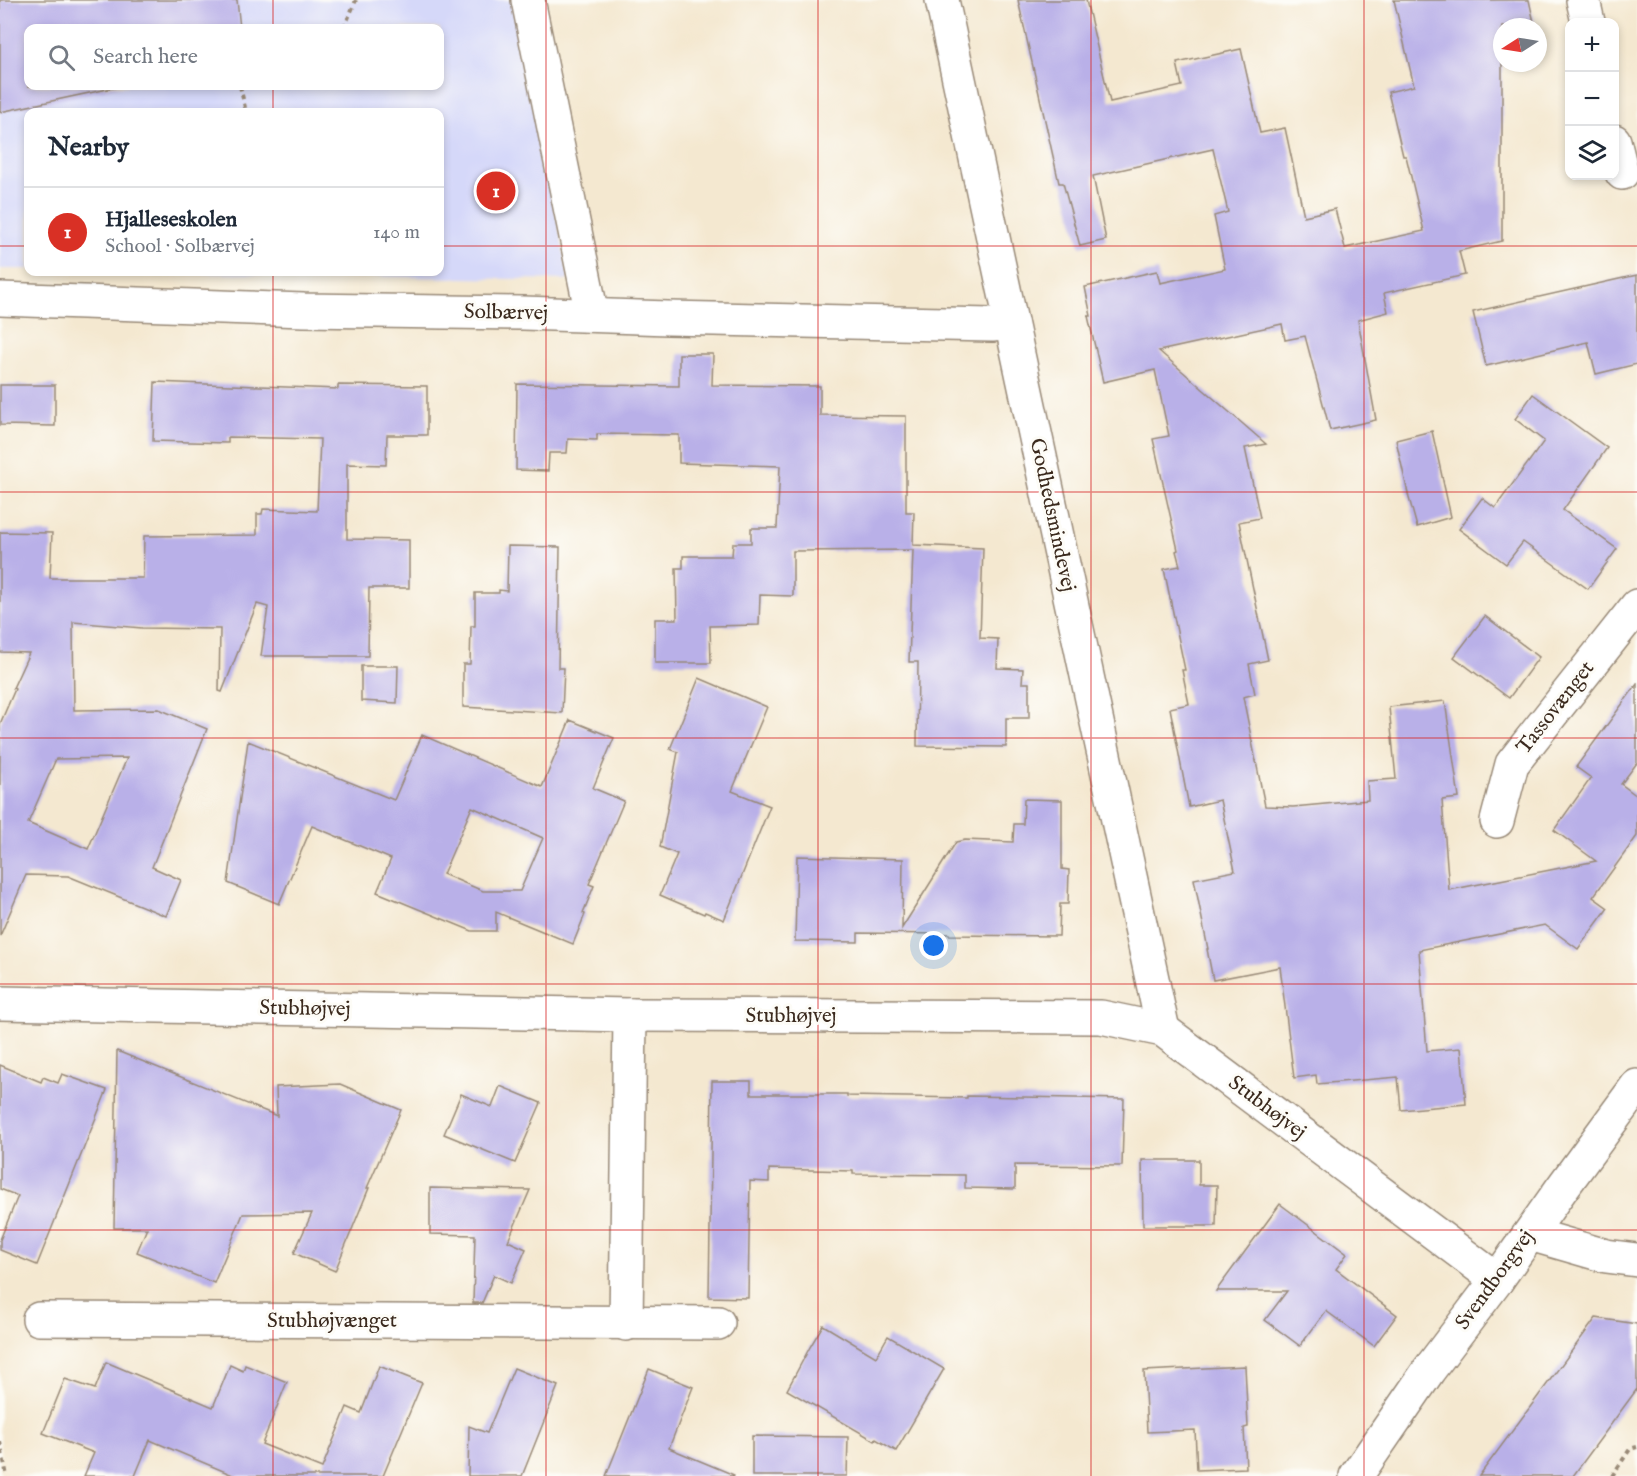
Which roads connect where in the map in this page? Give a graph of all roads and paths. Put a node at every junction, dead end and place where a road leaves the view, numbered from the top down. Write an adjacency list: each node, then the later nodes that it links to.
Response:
1 (356, 0): 6 (path)
2 (528, 0): 12 (street)
3 (942, 0): 13 (street, Godhedsmindevej)
4 (1583, 0): 5 (street)
5 (1587, 18)
6 (346, 24)
7 (241, 90): 8 (path)
8 (245, 108)
9 (1619, 161): 10 (street)
10 (1622, 173)
11 (0, 299): 12 (street, Solbærvej)
12 (592, 315): 13 (street, Solbærvej)
13 (1011, 323): 18 (street, Godhedsmindevej)
14 (1637, 606): 15 (street, Tassovænget)
15 (1497, 821)
16 (0, 1003): 17 (street, Stubhøjvej)
17 (630, 1015): 18 (street, Stubhøjvej); 24 (street)
18 (1163, 1030): 22 (street, Stubhøjvej)
19 (1637, 1086): 20 (street, Svendborgvej)
20 (1530, 1234): 21 (street); 22 (street, Svendborgvej)
21 (1637, 1260)
22 (1497, 1280): 29 (street, Svendborgvej)
23 (39, 1319): 24 (street, Stubhøjvænget)
24 (626, 1323): 25 (street, Stubhøjvænget)
25 (718, 1323)
26 (0, 1443): 28 (path)
27 (1637, 1447): 30 (path)
28 (7, 1476)
29 (1356, 1476)
30 (1612, 1476)

